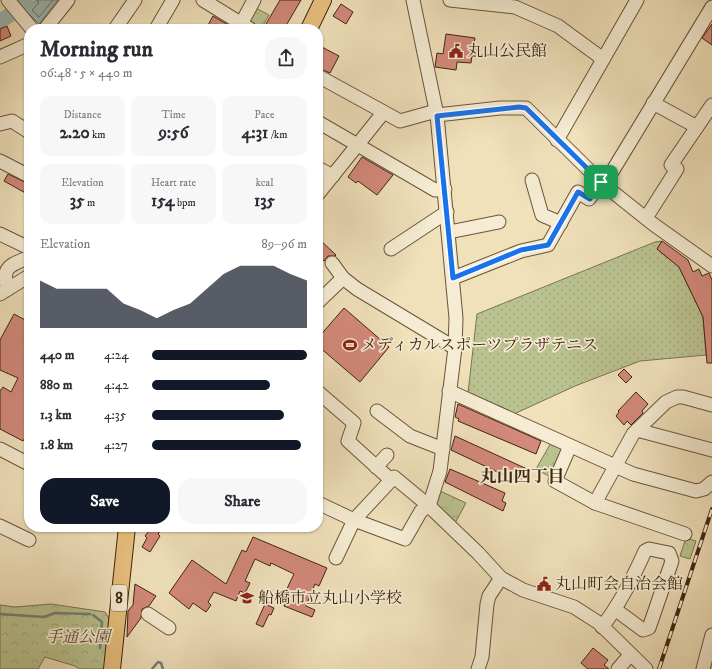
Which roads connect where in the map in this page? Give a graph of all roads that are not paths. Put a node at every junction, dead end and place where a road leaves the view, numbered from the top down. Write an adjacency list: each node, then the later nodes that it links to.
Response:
1 (68, 0): 13 (street)
2 (135, 0): 14 (street)
3 (173, 0): 15 (street)
4 (254, 0): 17 (street)
5 (323, 0): 18 (main road)
6 (413, 0): 26 (street)
7 (450, 0): 21 (street)
8 (637, 0): 21 (street)
9 (209, 1): 16 (street)
10 (13, 7): 12 (street)
11 (712, 7): 23 (street)
12 (28, 24)
13 (49, 24)
14 (118, 24)
15 (159, 24)
16 (243, 24)
17 (247, 24)
18 (311, 24)
19 (24, 46): 20 (street)
20 (0, 56)
21 (603, 59): 31 (street)
22 (323, 79): 25 (street)
23 (653, 103): 29 (street); 38 (street)
24 (712, 105): 29 (street)
25 (383, 113): 26 (street); 32 (street)
26 (436, 113): 31 (street); 40 (street)
27 (0, 124): 30 (street)
28 (323, 125): 32 (street)
29 (697, 127): 42 (street)
30 (24, 129)
31 (557, 140): 38 (street)
32 (359, 144): 36 (street); 40 (street)
33 (0, 161): 35 (street)
34 (323, 171): 36 (street)
35 (24, 173)
36 (333, 176): 39 (street)
37 (532, 180): 44 (street)
38 (602, 183): 42 (street); 44 (street)
39 (323, 188)
40 (444, 189): 41 (street)
41 (447, 212): 45 (street); 48 (street)
42 (646, 218): 51 (street)
43 (500, 222): 45 (street)
44 (561, 223): 54 (street)
45 (449, 232): 54 (street)
46 (0, 234): 47 (street)
47 (24, 246)
48 (391, 249)
49 (24, 259): 52 (street)
50 (332, 263): 53 (street)
51 (712, 266)
52 (1, 270): 56 (street)
53 (343, 278): 57 (street); 58 (street)
54 (453, 278): 58 (street)
55 (24, 279): 56 (street)
56 (4, 292)
57 (323, 297)
58 (455, 348): 59 (street)
59 (449, 391): 64 (street); 66 (street)
60 (323, 396): 71 (street)
61 (712, 405): 63 (street)
62 (377, 411): 66 (street)
63 (637, 430): 67 (street); 70 (street)
64 (570, 446): 70 (street); 74 (street)
65 (0, 449): 69 (street)
66 (443, 449): 76 (street)
67 (712, 450)
68 (387, 455): 71 (street)
69 (24, 461)
70 (616, 466): 73 (street); 74 (street)
71 (376, 467): 72 (street)
72 (391, 480): 76 (street); 77 (street)
73 (712, 482)
74 (595, 503): 80 (street)
75 (323, 505): 77 (street)
76 (428, 506): 77 (street); 83 (street)
77 (354, 520): 82 (street)
78 (0, 526): 81 (street)
79 (126, 532): 90 (main road, 8)
80 (685, 534)
81 (28, 540)
82 (336, 558)
83 (501, 578): 86 (street); 91 (street)
84 (616, 610): 84 (street); 86 (street)
85 (148, 614): 87 (street)
86 (602, 627): 89 (street)
87 (169, 628)
88 (712, 635): 94 (street)
89 (630, 655): 92 (street); 93 (street)
90 (112, 669)
91 (478, 669)
92 (618, 669)
93 (646, 669)
94 (703, 669)

